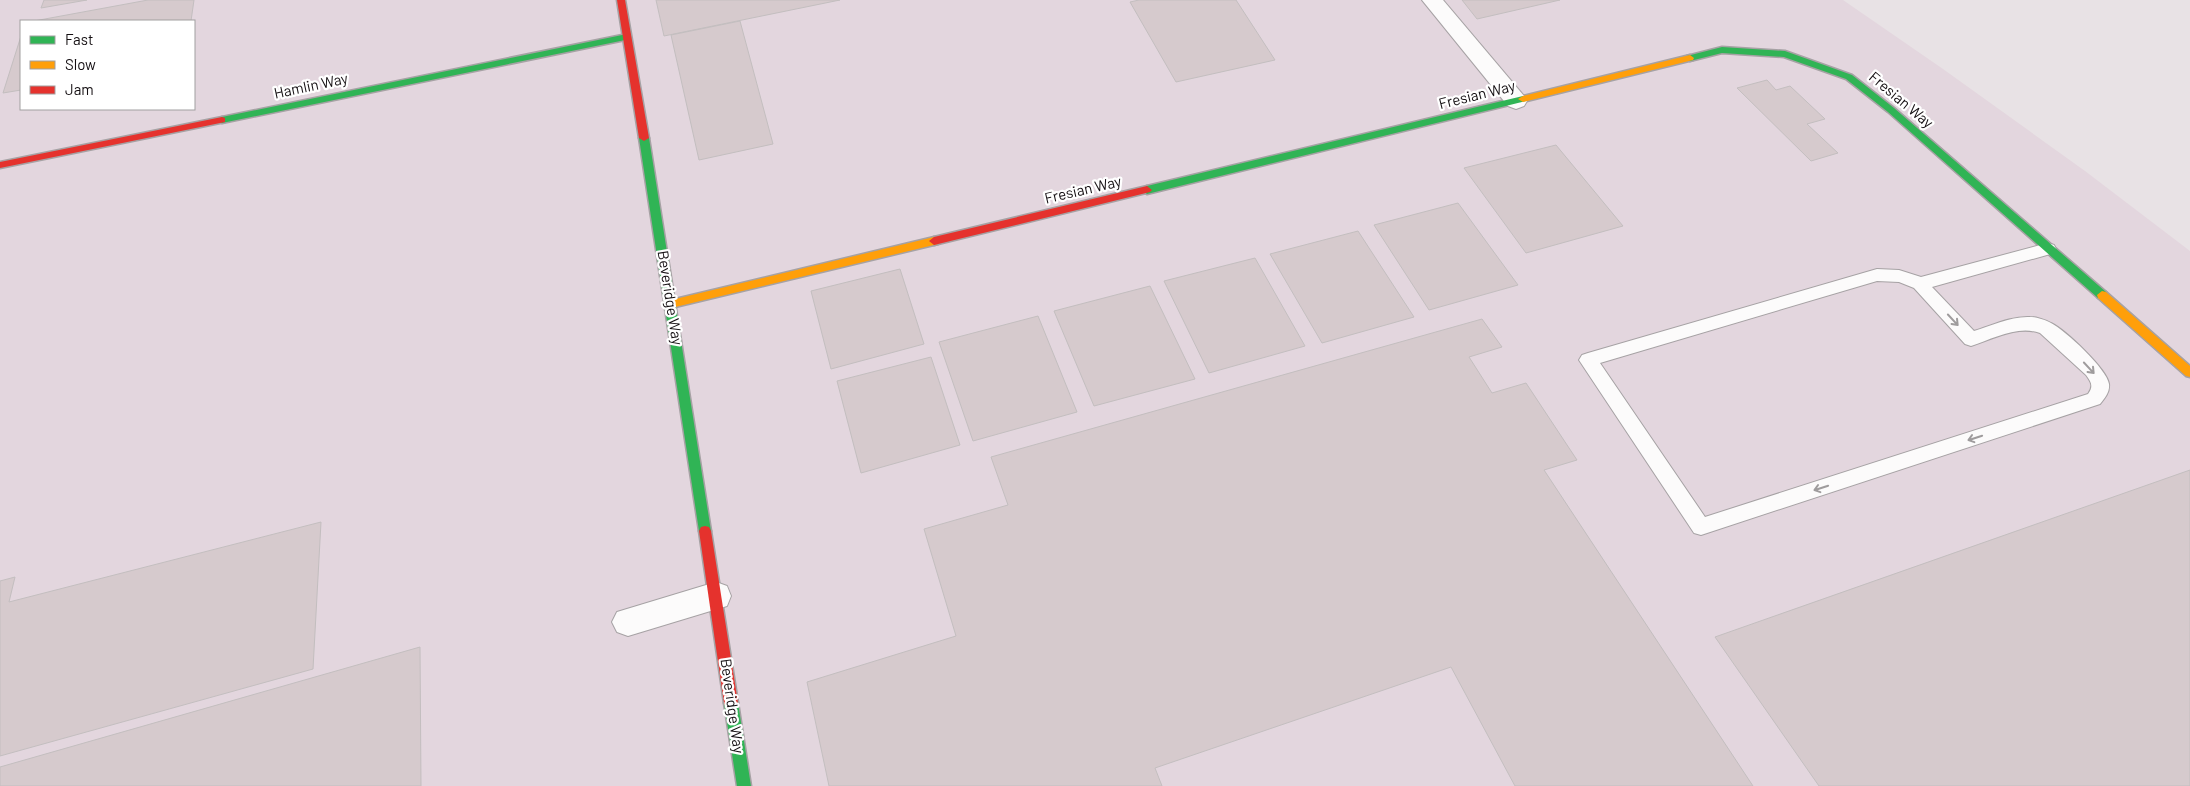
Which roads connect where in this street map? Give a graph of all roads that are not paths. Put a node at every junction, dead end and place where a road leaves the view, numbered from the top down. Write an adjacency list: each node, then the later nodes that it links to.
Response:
1 (621, 0): 3 (street, Beveridge Way)
2 (1432, 0): 4 (street)
3 (627, 37): 5 (street, Hamlin Way); 8 (street, Beveridge Way)
4 (1516, 101): 6 (street, Fresian Way); 8 (street, Fresian Way)
5 (0, 165)
6 (2048, 249): 7 (lane); 9 (street, Fresian Way)
7 (1920, 284): 7 (lane, one-way to 7)
8 (671, 304): 10 (street, Beveridge Way)
9 (2190, 373)
10 (716, 596): 11 (street); 12 (street, Beveridge Way)
11 (628, 622)
12 (744, 786)

